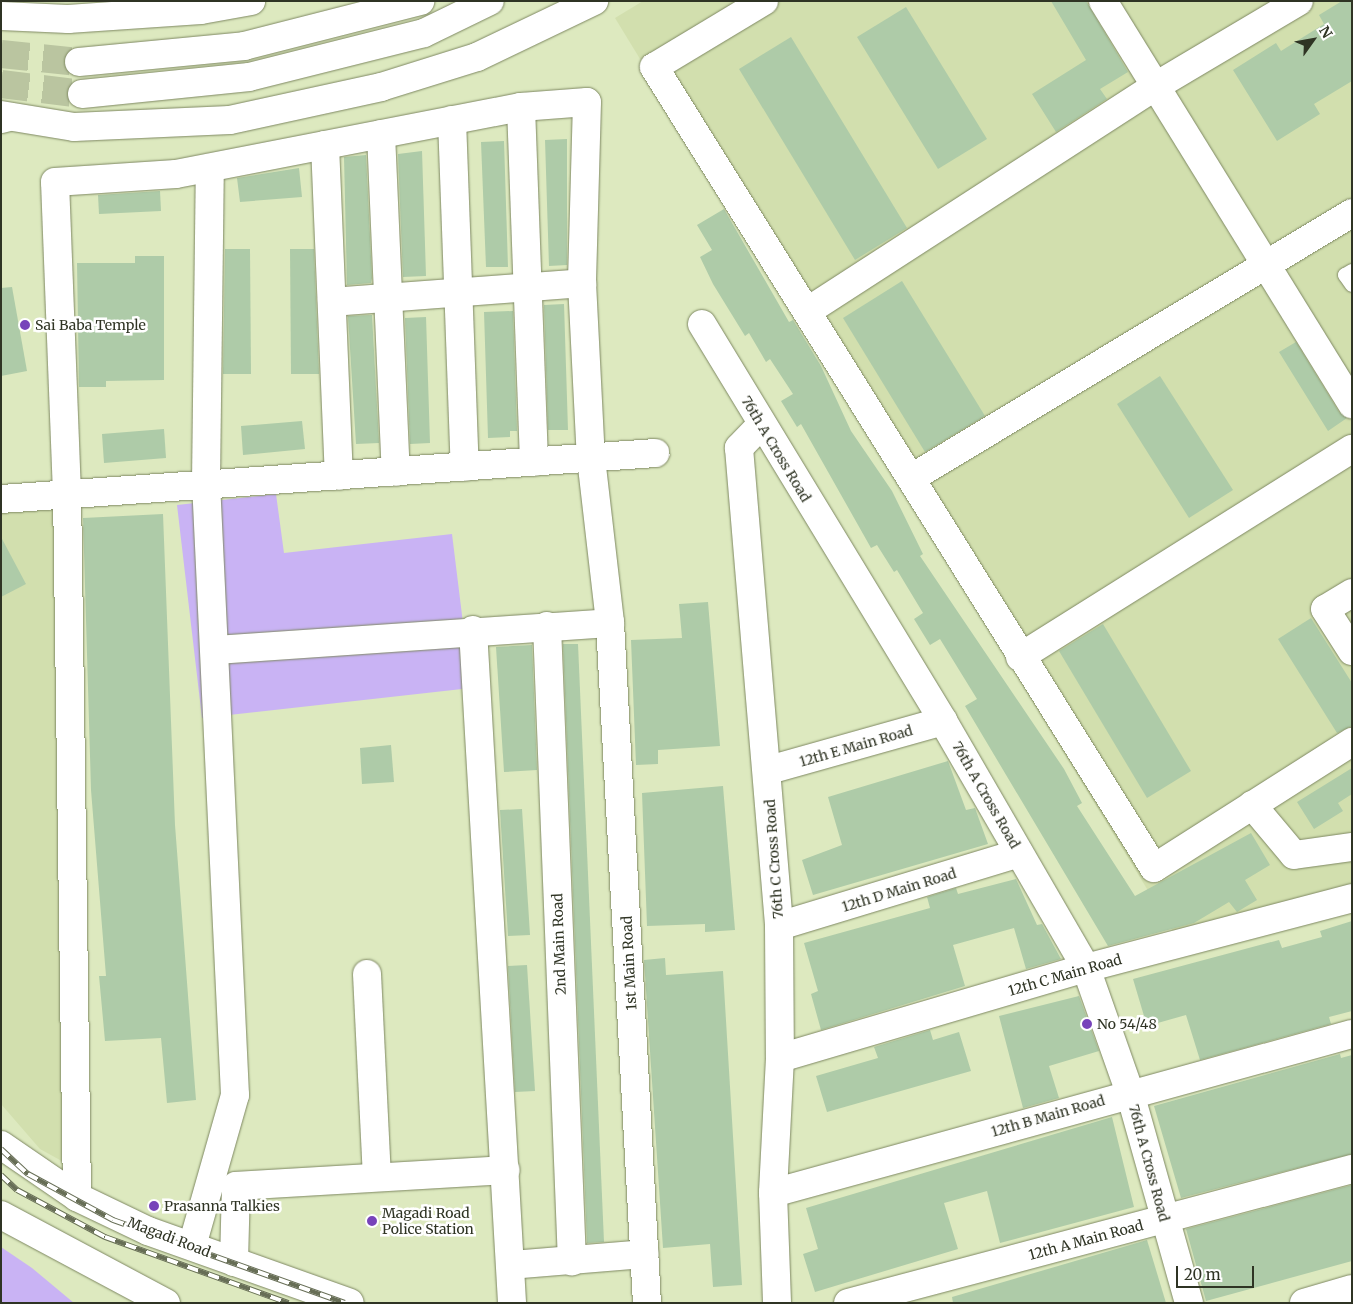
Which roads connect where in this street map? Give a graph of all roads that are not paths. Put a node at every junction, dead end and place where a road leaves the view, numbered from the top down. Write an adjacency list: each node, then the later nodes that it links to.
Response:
1 (251, 1): 8 (street)
2 (420, 1): 10 (street)
3 (490, 1): 12 (street)
4 (594, 1): 14 (street)
5 (764, 1): 28 (street)
6 (1103, 1): 11 (street)
7 (1299, 1): 11 (street)
8 (176, 6): 9 (street)
9 (1, 16)
10 (79, 62)
11 (1156, 86): 20 (street); 28 (street)
12 (82, 94)
13 (521, 107): 15 (street); 22 (street, 1st Main Road); 24 (street)
14 (4, 117)
15 (452, 120): 16 (street); 25 (street)
16 (381, 134): 17 (street); 26 (street)
17 (325, 145): 18 (street); 27 (street)
18 (210, 168): 40 (street); 41 (street)
19 (1352, 213): 20 (street)
20 (1265, 265): 30 (street); 39 (street)
21 (1352, 271): 23 (lane)
22 (582, 283): 24 (street); 34 (street, 1st Main Road)
23 (1352, 285)
24 (527, 287): 25 (street); 35 (street)
25 (459, 292): 26 (street); 36 (street)
26 (388, 298): 27 (street); 37 (street)
27 (332, 302): 38 (street)
28 (808, 312): 39 (street)
29 (702, 324): 31 (street, 76th A Cross Road)
30 (1352, 404)
31 (761, 425): 50 (street, 76th A Cross Road); 52 (street, 76th C Cross Road)
32 (1352, 449): 49 (street)
33 (655, 453): 34 (street)
34 (591, 458): 35 (street); 44 (street, 1st Main Road)
35 (534, 462): 36 (street)
36 (465, 467): 37 (street)
37 (396, 472): 38 (street)
38 (339, 476): 40 (street)
39 (913, 476): 49 (street)
40 (207, 485): 41 (street); 47 (street)
41 (66, 494): 42 (street); 68 (street)
42 (1, 499)
43 (1352, 593): 48 (street)
44 (610, 623): 45 (street); 72 (street, 1st Main Road)
45 (547, 626): 46 (street); 74 (street, 2nd Main Road)
46 (473, 630): 47 (street); 65 (street)
47 (215, 650): 71 (street)
48 (1352, 651)
49 (1020, 657): 53 (street)
50 (943, 721): 52 (street, 12th E Main Road); 55 (street, 76th A Cross Road)
51 (1352, 742): 53 (street)
52 (769, 770): 57 (street, 76th C Cross Road)
53 (1252, 805): 54 (street)
54 (1352, 847)
55 (1019, 853): 57 (street, 12th D Main Road); 58 (street, 76th A Cross Road)
56 (1352, 898): 58 (street, 12th C Main Road)
57 (779, 926): 61 (street, 76th C Cross Road)
58 (1086, 968): 61 (street, 12th C Main Road); 62 (street, 76th A Cross Road)
59 (367, 974): 66 (street)
60 (1352, 1034): 62 (street, 12th B Main Road)
61 (780, 1058): 67 (street, 76th C Cross Road)
62 (1130, 1093): 67 (street, 12th B Main Road); 70 (street, 76th A Cross Road)
63 (1, 1145): 68 (street, Magadi Road)
64 (1352, 1168): 70 (street, 12th A Main Road)
65 (506, 1170): 66 (street); 75 (street)
66 (377, 1177): 73 (street)
67 (773, 1193): 81 (street, 76th C Cross Road)
68 (77, 1197): 71 (street, Magadi Road)
69 (1, 1215): 77 (street)
70 (1164, 1220): 82 (street, 12th A Main Road); 83 (street, 76th A Cross Road)
71 (192, 1246): 73 (street, Magadi Road)
72 (645, 1254): 74 (street); 80 (street, 1st Main Road)
73 (234, 1262): 78 (street, Magadi Road)
74 (572, 1262): 75 (street)
75 (511, 1265): 79 (street)
76 (1352, 1289): 84 (street)
77 (166, 1303)
78 (350, 1303)
79 (512, 1303)
80 (647, 1303)
81 (777, 1303)
82 (848, 1303)
83 (1189, 1303)
84 (1304, 1303)

